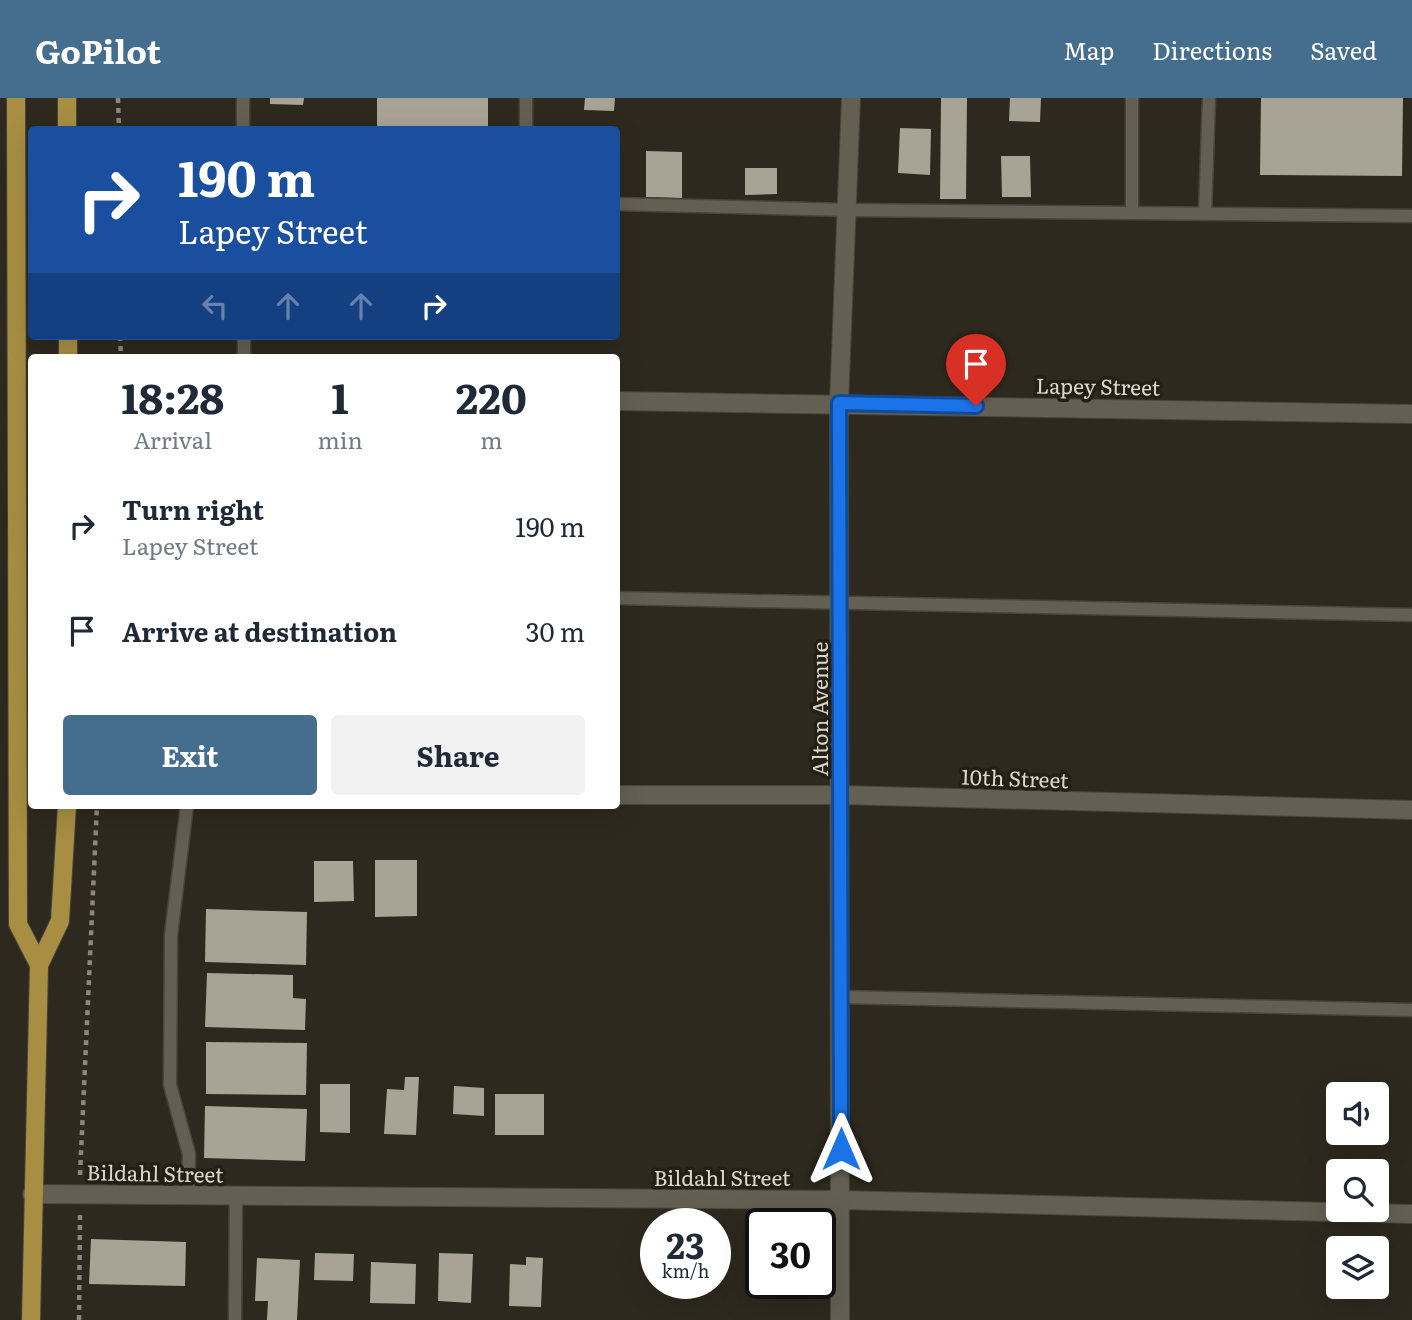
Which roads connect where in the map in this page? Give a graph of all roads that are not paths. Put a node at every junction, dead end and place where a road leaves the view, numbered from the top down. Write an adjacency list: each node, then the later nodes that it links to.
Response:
1 (16, 98): 27 (main road)
2 (67, 98): 8 (main road)
3 (243, 98): 9 (lane)
4 (526, 98): 10 (lane)
5 (851, 98): 12 (street, Alton Avenue)
6 (1132, 98): 13 (lane)
7 (1209, 98): 14 (lane)
8 (67, 126)
9 (243, 126)
10 (526, 126)
11 (620, 204): 12 (lane)
12 (847, 210): 13 (lane); 17 (street, Alton Avenue)
13 (1132, 213): 14 (lane)
14 (1205, 214): 15 (lane)
15 (1412, 216)
16 (620, 401): 17 (street, Lapey Street)
17 (839, 403): 18 (street, Lapey Street); 20 (street, Alton Avenue)
18 (1412, 414)
19 (620, 598): 20 (lane)
20 (840, 603): 21 (lane); 23 (street, Alton Avenue)
21 (1412, 615)
22 (620, 795): 23 (street, 10th Street)
23 (841, 795): 26 (street, 10th Street); 28 (street, Alton Avenue)
24 (67, 809): 27 (main road)
25 (187, 809): 31 (lane)
26 (1412, 810)
27 (39, 965): 30 (main road)
28 (841, 997): 29 (lane); 33 (street, Alton Avenue)
29 (1412, 1010)
30 (32, 1194): 31 (street, Bildahl Street); 35 (main road)
31 (188, 1195): 32 (street, Bildahl Street)
32 (236, 1195): 33 (street, Bildahl Street); 36 (lane)
33 (841, 1200): 34 (street, Bildahl Street); 37 (street, Alton Avenue)
34 (1412, 1214)
35 (31, 1320)
36 (235, 1320)
37 (840, 1320)

